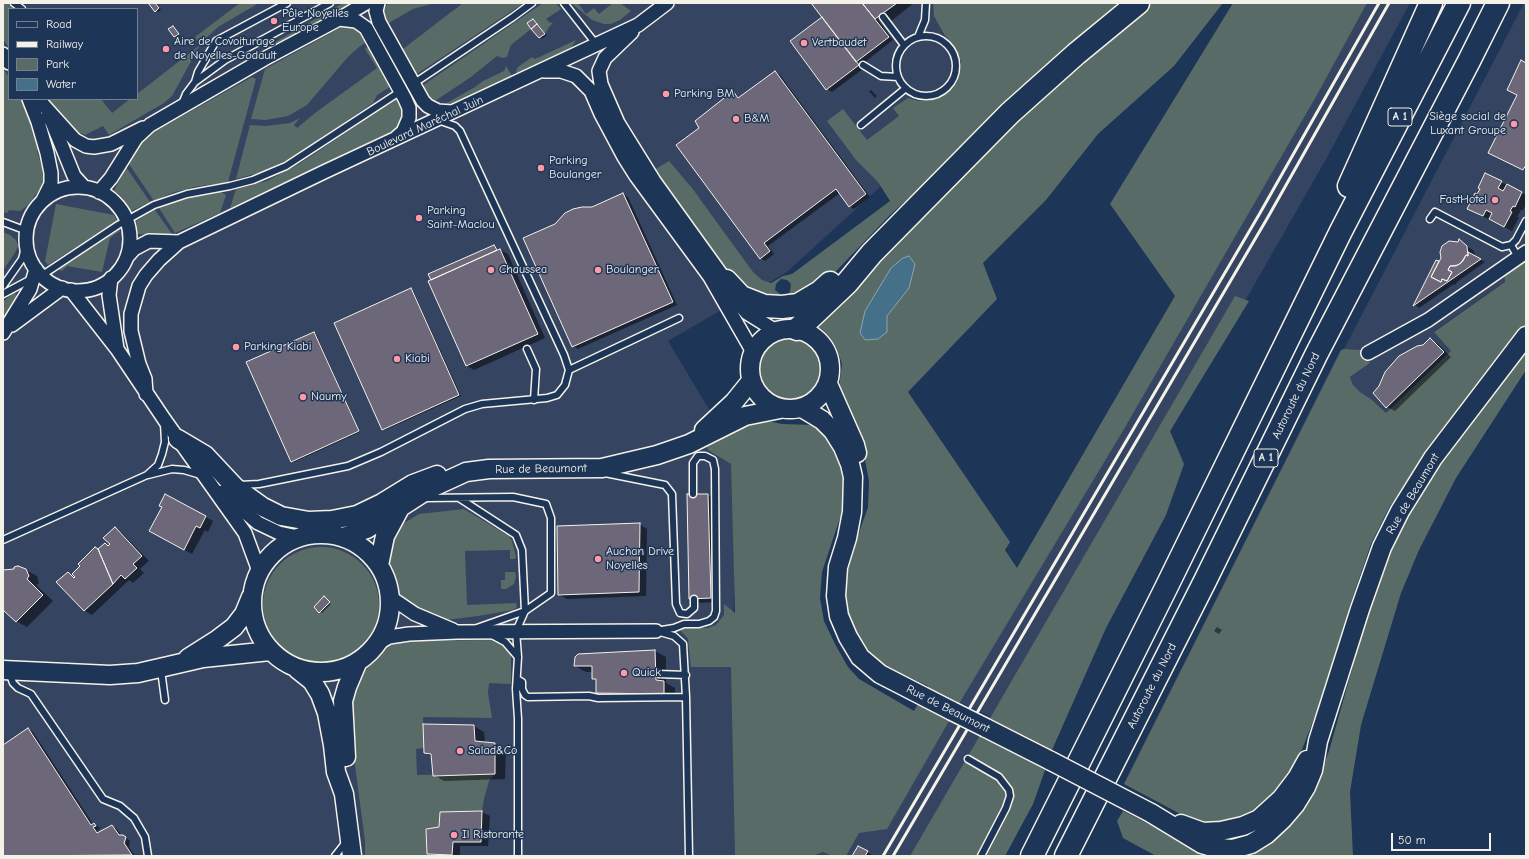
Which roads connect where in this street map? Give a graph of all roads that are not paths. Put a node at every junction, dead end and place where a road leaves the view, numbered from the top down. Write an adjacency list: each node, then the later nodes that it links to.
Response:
1 (287, 3): 24 (lane)
2 (330, 3): 24 (lane)
3 (366, 3): 15 (street)
4 (378, 3): 25 (street)
5 (532, 3): 25 (lane)
6 (564, 3): 18 (lane)
7 (667, 3): 16 (street, Boulevard Maréchal Juin)
8 (926, 3): 17 (lane)
9 (1138, 3): 50 (highway)
10 (1431, 3): 46 (highway)
11 (1459, 3): 46 (highway, A 1)
12 (1498, 3): 20 (highway, Autoroute du Nord / A 1)
13 (1513, 3): 20 (highway)
14 (883, 17): 19 (lane)
15 (339, 19): 27 (street); 31 (street)
16 (638, 25): 18 (street, Boulevard Maréchal Juin); 37 (street)
17 (918, 37): 19 (lane); 26 (lane)
18 (596, 44): 22 (street, Boulevard Maréchal Juin)
19 (904, 45): 23 (lane)
20 (1469, 61): 120 (highway, Autoroute du Nord / A 1)
21 (863, 64): 23 (lane)
22 (541, 71): 32 (street, Boulevard Maréchal Juin); 37 (street)
23 (898, 77): 26 (lane)
24 (195, 82): 31 (lane)
25 (413, 84): 27 (lane); 32 (street)
26 (906, 88): 35 (lane)
27 (401, 91): 36 (street); 41 (lane)
28 (29, 100): 40 (street)
29 (36, 100): 38 (street)
30 (39, 100): 34 (street)
31 (180, 108): 34 (street)
32 (452, 112): 33 (street, Boulevard Maréchal Juin)
33 (437, 120): 36 (street, Boulevard Maréchal Juin); 67 (lane)
34 (150, 125): 39 (street)
35 (861, 125)
36 (396, 138): 47 (street, Boulevard Maréchal Juin)
37 (630, 154): 55 (street); 65 (street)
38 (84, 187): 39 (street); 40 (street)
39 (99, 192): 41 (street)
40 (43, 200): 45 (street)
41 (127, 220): 52 (street); 53 (lane)
42 (1430, 220): 49 (lane)
43 (1526, 221): 49 (lane)
44 (3, 222): 45 (lane)
45 (26, 231): 48 (street)
46 (1341, 231): 119 (highway, A 1)
47 (179, 242): 52 (street, Boulevard Maréchal Juin); 70 (street, Boulevard Maréchal Juin)
48 (26, 244): 53 (street); 56 (lane)
49 (1511, 245): 51 (lane)
50 (872, 253): 55 (highway); 60 (highway)
51 (1522, 254): 66 (street)
52 (125, 260): 54 (street)
53 (36, 274): 57 (street); 58 (lane); 61 (street)
54 (111, 278): 57 (street); 63 (street)
55 (726, 281): 60 (street)
56 (3, 286)
57 (66, 289): 61 (street); 63 (street)
58 (3, 294)
59 (679, 318): 67 (lane)
60 (786, 330): 65 (street); 69 (street)
61 (5, 331)
62 (1526, 336): 87 (street, Rue de Beaumont, bridge)
63 (117, 349): 70 (street)
64 (527, 349): 71 (lane)
65 (753, 352): 68 (street)
66 (1368, 353)
67 (569, 370): 71 (lane)
68 (751, 382): 72 (street); 76 (street, Rue de Beaumont)
69 (828, 384): 73 (street); 87 (street, Rue de Beaumont)
70 (146, 394): 74 (street)
71 (534, 400): 81 (lane)
72 (780, 408): 73 (street); 76 (street, Rue de Beaumont)
73 (802, 408): 87 (street, Rue de Beaumont)
74 (164, 419): 75 (street); 79 (lane)
75 (178, 439): 80 (street); 81 (street)
76 (689, 444): 77 (street, Rue de Beaumont)
77 (580, 469): 78 (street, Rue de Beaumont); 93 (lane)
78 (466, 472): 81 (street); 84 (street, Rue de Beaumont)
79 (147, 475): 80 (lane); 88 (lane)
80 (204, 476): 85 (street); 90 (street)
81 (231, 483)
82 (693, 494): 96 (lane)
83 (458, 498): 84 (lane); 94 (lane); 94 (lane)
84 (406, 504): 86 (street, Rue de Beaumont); 89 (street)
85 (298, 537): 86 (street); 90 (street)
86 (343, 537): 89 (street)
87 (847, 538)
88 (3, 540)
89 (379, 565): 92 (street)
90 (259, 571): 91 (street)
91 (251, 596): 99 (street); 102 (street)
92 (390, 597): 97 (street); 98 (street)
93 (694, 599)
94 (525, 611): 95 (lane); 97 (lane)
95 (516, 631): 96 (street); 97 (street); 100 (lane)
96 (656, 631): 106 (lane)
97 (469, 632): 98 (street); 100 (lane)
98 (377, 644): 101 (street)
99 (270, 651): 102 (street); 103 (street)
100 (518, 657): 107 (lane)
101 (358, 661): 103 (street); 111 (street)
102 (169, 667): 104 (street); 109 (lane)
103 (297, 668): 111 (street)
104 (6, 670): 113 (lane)
105 (658, 674): 106 (lane)
106 (686, 675): 108 (lane)
107 (517, 680): 108 (lane); 116 (lane)
108 (686, 697): 117 (lane)
109 (165, 700)
110 (968, 759): 118 (lane)
111 (344, 794): 112 (street)
112 (350, 838): 114 (lane); 115 (street)
113 (148, 856)
114 (335, 856)
115 (352, 856)
116 (518, 856)
117 (689, 856)
118 (981, 856)
119 (1032, 856)
120 (1066, 856)

